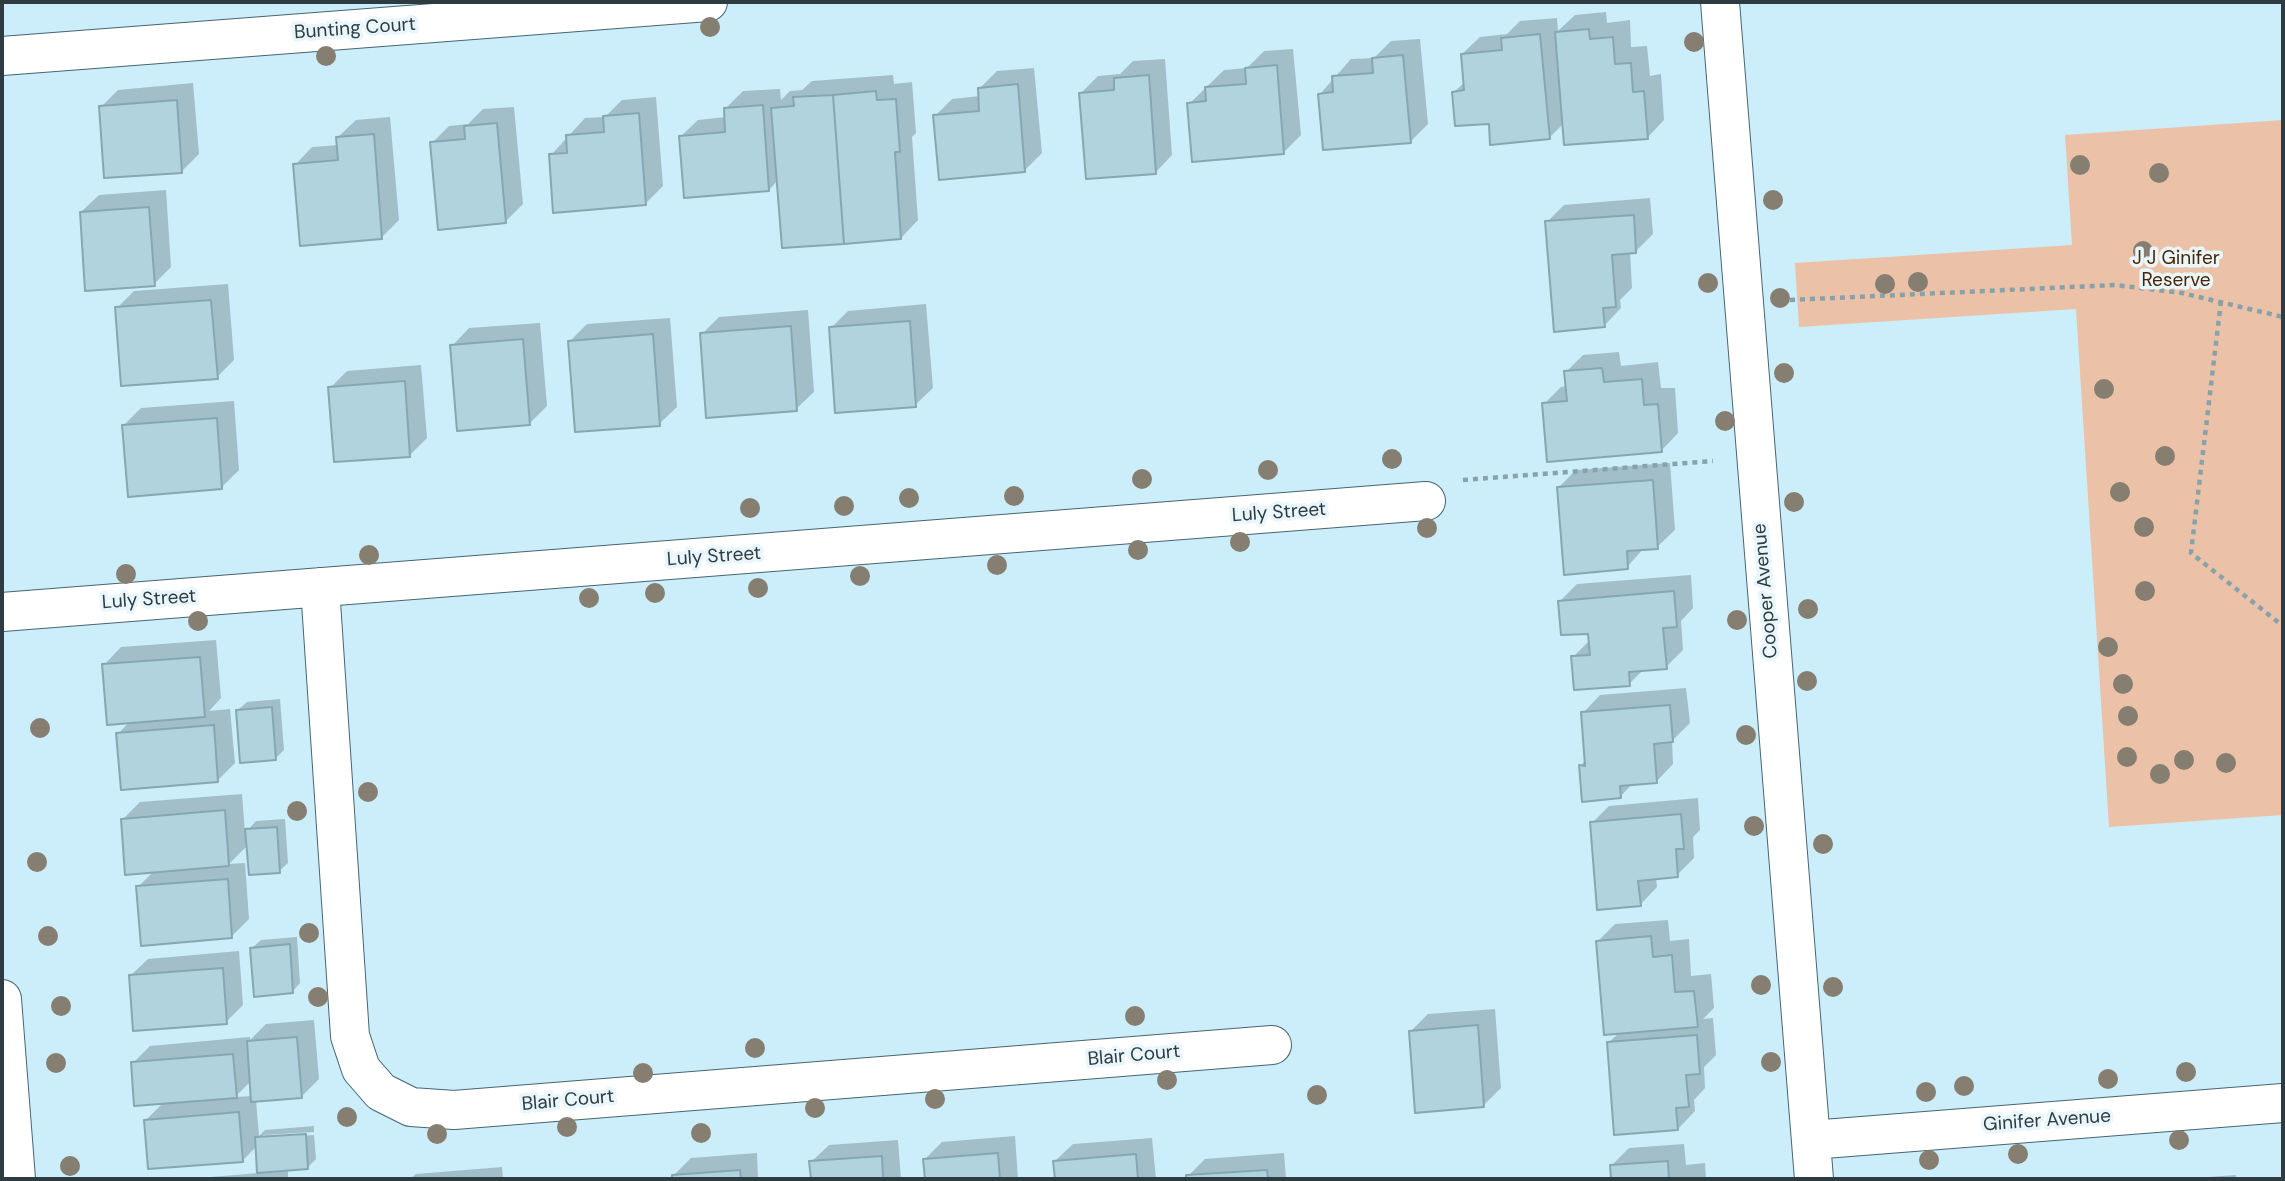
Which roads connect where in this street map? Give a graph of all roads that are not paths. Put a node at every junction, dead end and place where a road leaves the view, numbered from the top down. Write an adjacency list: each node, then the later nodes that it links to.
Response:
1 (708, 2): 3 (street, Bunting Court)
2 (1720, 2): 10 (street, Cooper Avenue)
3 (2, 56)
4 (1426, 502): 5 (street, Luly Street)
5 (320, 587): 6 (street, Luly Street); 8 (street, Blair Court)
6 (2, 612)
7 (2, 999): 11 (street)
8 (1272, 1045)
9 (2283, 1103): 10 (street, Ginifer Avenue)
10 (1811, 1140): 12 (street, Cooper Avenue)
11 (16, 1179)
12 (1814, 1179)

